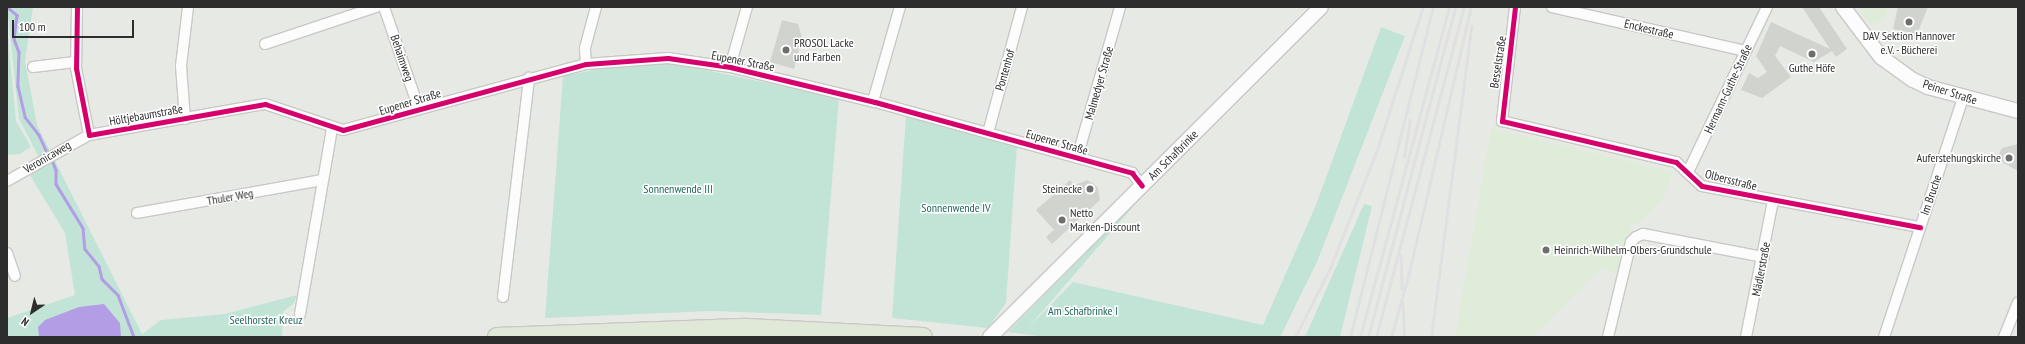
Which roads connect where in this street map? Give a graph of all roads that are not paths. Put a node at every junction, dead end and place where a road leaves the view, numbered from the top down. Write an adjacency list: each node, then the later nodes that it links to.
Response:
1 (77, 7): 17 (street)
2 (188, 7): 26 (street)
3 (376, 7): 15 (street)
4 (384, 7): 24 (street, Behaimweg)
5 (596, 7): 18 (street)
6 (747, 7): 20 (street)
7 (900, 7): 23 (street)
8 (1022, 7): 29 (street, Pontenhof)
9 (1120, 7): 31 (street, Malmedyer Straße)
10 (1321, 7): 35 (street, Am Schafbrinke)
11 (1515, 7): 27 (street, Besselstraße)
12 (1552, 7): 16 (street, Enckestraße)
13 (1767, 7): 16 (street, Hermann-Guthe-Straße)
14 (1843, 7): 22 (street, Peiner Straße)
15 (265, 44)
16 (1746, 51): 32 (street, Hermann-Guthe-Straße)
17 (76, 62): 19 (street); 30 (street)
18 (586, 64): 20 (street, Eupener Straße); 21 (street, Eupener Straße)
19 (33, 67)
20 (730, 67): 23 (street, Eupener Straße)
21 (529, 78): 24 (street, Eupener Straße); 42 (street)
22 (1963, 98): 25 (street, Peiner Straße); 38 (street, Im Bruche)
23 (873, 101): 29 (street, Eupener Straße)
24 (420, 109): 28 (street, Eupener Straße)
25 (2018, 111)
26 (185, 119): 28 (street, Höltjebaumstraße); 30 (street, Höltjebaumstraße)
27 (1500, 119): 32 (street, Olbersstraße)
28 (332, 128): 33 (street)
29 (988, 133): 31 (street, Eupener Straße)
30 (89, 135): 34 (street, Veronicaweg)
31 (1077, 158): 35 (street, Eupener Straße)
32 (1688, 172): 36 (street, Olbersstraße)
33 (323, 180): 37 (street, Thuler Weg); 44 (street)
34 (7, 181)
35 (1142, 186): 49 (street, Am Schafbrinke)
36 (1773, 201): 38 (street, Olbersstraße); 40 (street, Mädlerstraße)
37 (137, 213)
38 (1920, 227): 52 (street, Im Bruche)
39 (7, 253): 41 (street)
40 (1764, 257): 50 (street); 51 (street, Mädlerstraße)
41 (15, 276)
42 (503, 297)
43 (2018, 303): 53 (street)
44 (300, 314)
45 (497, 337): 48 (highway)
46 (649, 337): 47 (highway)
47 (768, 337)
48 (923, 337)
49 (990, 337)
50 (1608, 337)
51 (1746, 337)
52 (1884, 337)
53 (2004, 337)

